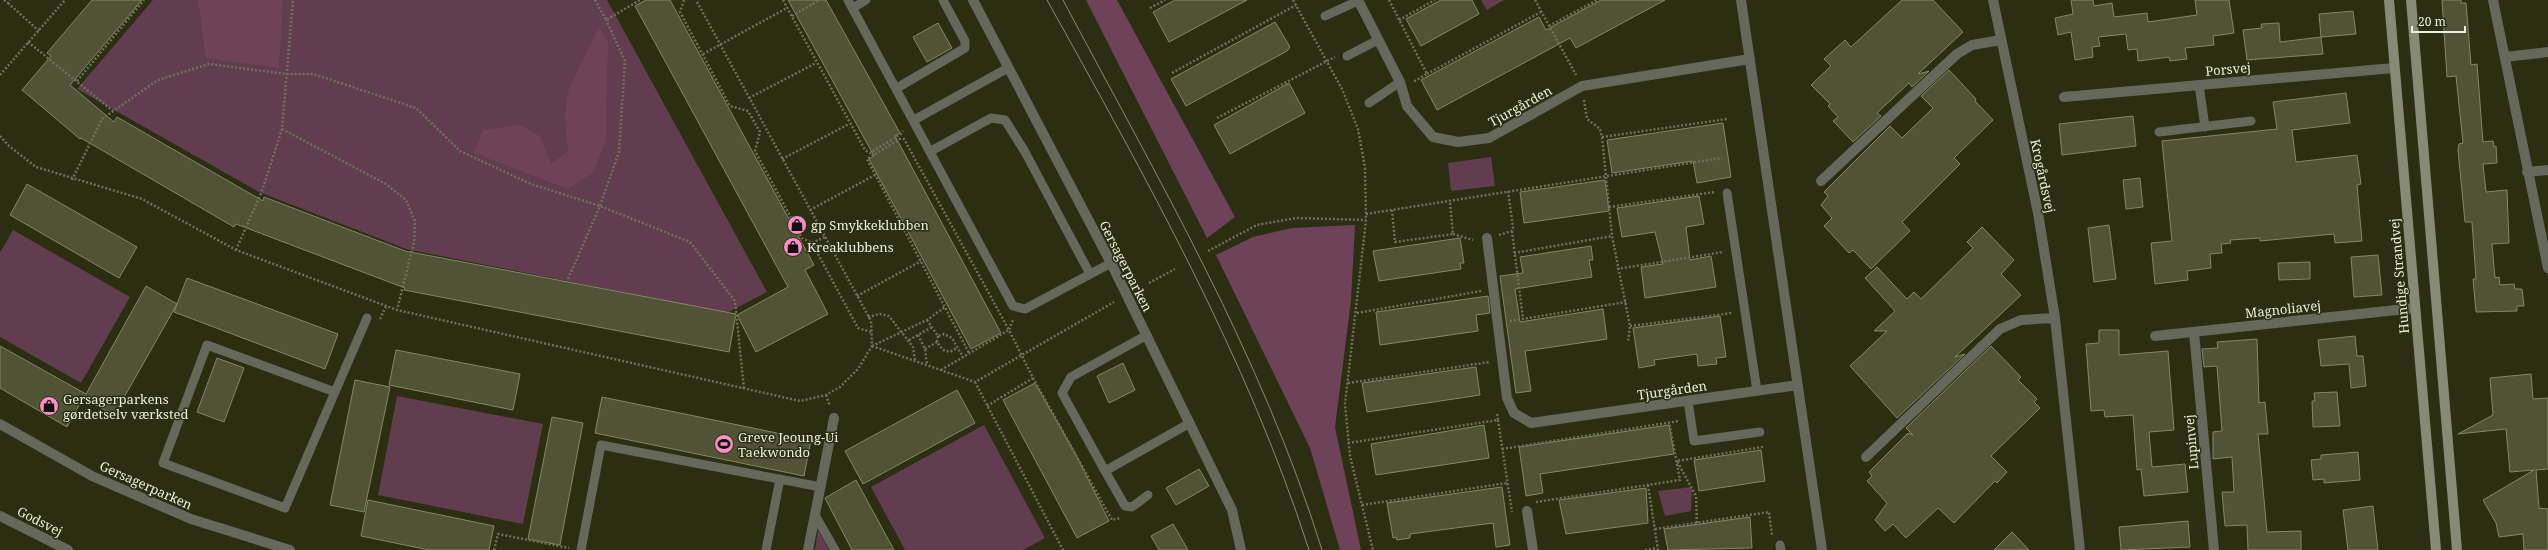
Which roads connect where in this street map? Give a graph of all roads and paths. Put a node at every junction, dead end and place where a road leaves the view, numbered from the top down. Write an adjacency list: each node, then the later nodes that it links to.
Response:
1 (4, 0): 27 (path)
2 (10, 0): 27 (path)
3 (65, 0): 38 (path)
4 (144, 0): 56 (path)
5 (293, 0): 53 (path)
6 (595, 0): 35 (path)
7 (640, 0): 35 (path)
8 (684, 0): 44 (path)
9 (696, 0): 42 (path)
10 (783, 0): 30 (path)
11 (819, 0): 33 (path)
12 (866, 0): 28 (lane)
13 (942, 0): 60 (lane)
14 (973, 0): 50 (street, Gersagerparken)
15 (1165, 0): 31 (path)
16 (1294, 0): 29 (path)
17 (1358, 0): 34 (lane); 39 (street, Tjurgården)
18 (1389, 0): 36 (path)
19 (1435, 0): 36 (path)
20 (1535, 0): 32 (path)
21 (1597, 0): 37 (path)
22 (1741, 0): 47 (street)
23 (1993, 0): 40 (street, Krogårdsvej)
24 (2388, 0): 51 (main road, Hundige Strandvej)
25 (2411, 0): 205 (main road)
26 (2493, 0): 46 (street)
27 (8, 3): 38 (path)
28 (850, 4): 60 (lane)
29 (1296, 5): 48 (path); 52 (path)
30 (787, 8): 33 (path); 42 (path)
31 (1150, 8)
32 (1541, 11): 37 (path); 54 (path)
33 (792, 16): 49 (path)
34 (1325, 16)
35 (606, 20): 87 (path)
36 (1399, 20): 54 (path)
37 (1549, 26): 59 (path)
38 (38, 31): 41 (path)
39 (1378, 40): 45 (lane); 58 (street, Tjurgården)
40 (2001, 40): 84 (street); 124 (street, Krogårdsvej)
41 (28, 42): 55 (path); 56 (path)
42 (720, 44): 44 (path); 62 (path)
43 (2548, 52): 46 (street)
44 (703, 54): 99 (path)
45 (1347, 56): 48 (path)
46 (2505, 57): 80 (street)
47 (1750, 59): 59 (street, Tjurgården); 154 (street)
48 (1326, 62): 65 (path); 91 (path)
49 (816, 63): 62 (path); 69 (path)
50 (1008, 68): 67 (lane); 105 (street, Gersagerparken)
51 (2394, 68): 57 (street, Porsvej); 118 (main road, Hundige Strandvej)
52 (1172, 73)
53 (286, 74): 64 (path); 72 (path); 87 (path)
54 (1427, 74): 58 (path)
55 (0, 75)
56 (77, 81): 64 (path)
57 (2200, 85): 61 (street, Porsvej); 71 (lane)
58 (1401, 86): 59 (street, Tjurgården); 63 (lane)
59 (1582, 86): 75 (path)
60 (896, 88): 67 (lane)
61 (2064, 97)
62 (749, 98): 78 (path)
63 (1369, 103)
64 (113, 112): 83 (path)
65 (1217, 118)
66 (1727, 119): 75 (path)
67 (914, 120): 76 (lane)
68 (2251, 121): 71 (lane)
69 (849, 124): 70 (path); 78 (path)
70 (900, 125)
71 (2205, 127): 73 (lane)
72 (282, 129): 100 (path); 119 (path)
73 (2159, 132)
74 (0, 136): 83 (path)
75 (1602, 137): 82 (path)
76 (931, 151): 109 (lane); 117 (lane)
77 (1722, 158): 82 (path)
78 (782, 159): 89 (path)
79 (2548, 170): 80 (street)
80 (2527, 172): 106 (street)
81 (875, 175): 89 (path); 104 (path); 130 (path)
82 (1605, 177): 86 (path); 88 (path)
83 (72, 180): 100 (path)
84 (1821, 181)
85 (1727, 193): 88 (path); 101 (lane)
86 (1450, 202): 90 (path); 94 (path)
87 (600, 206): 110 (path); 155 (path)
88 (1609, 207): 95 (path)
89 (810, 210): 96 (path)
90 (1392, 210): 91 (path); 94 (path)
91 (1366, 214): 92 (path)
92 (1366, 220): 102 (path); 121 (path)
93 (1512, 231): 103 (path)
94 (1453, 234): 98 (path)
95 (1612, 236): 103 (path); 108 (path)
96 (825, 237): 99 (path); 113 (path)
97 (1487, 238): 112 (street)
98 (1475, 240)
99 (812, 243): 131 (path)
100 (236, 250): 119 (path)
101 (1735, 250): 108 (path); 120 (lane)
102 (1208, 251)
103 (1514, 254): 125 (path)
104 (921, 261): 113 (path); 116 (path)
105 (1111, 263): 109 (lane); 135 (street, Gersagerparken)
106 (2548, 268)
107 (1174, 269): 111 (path)
108 (1617, 269): 115 (path)
109 (1090, 274): 117 (lane)
110 (568, 279)
111 (1149, 283)
112 (1494, 290): 121 (path); 127 (street)
113 (857, 296): 122 (path)
114 (1118, 300): 145 (path)
115 (1626, 302): 125 (path); 128 (path)
116 (945, 307): 126 (path); 144 (path)
117 (1017, 308): 130 (path)
118 (2415, 308): 133 (street, Magnoliavej); 204 (main road, Hundige Strandvej)
119 (397, 310): 155 (path)
120 (1745, 311): 128 (path); 156 (lane)
121 (1357, 313): 153 (path)
122 (868, 317): 131 (path); 132 (path)
123 (367, 318): 157 (lane)
124 (2055, 318): 168 (street); 202 (street, Krogårdsvej)
125 (1523, 319): 127 (path)
126 (927, 320): 129 (path); 132 (path)
127 (1498, 324): 148 (street)
128 (1630, 326): 139 (path)
129 (932, 328): 134 (path); 136 (path)
130 (1009, 330): 144 (path); 145 (path)
131 (871, 332): 141 (path)
132 (901, 332): 138 (path); 141 (path)
133 (2194, 332): 137 (street, Magnoliavej); 203 (street, Lupinvej)
134 (918, 335): 138 (path); 143 (path)
135 (1147, 335): 163 (street, Gersagerparken); 170 (lane)
136 (938, 336): 140 (path); 142 (path)
137 (2155, 336)
138 (909, 340): 147 (path)
139 (1628, 341)
140 (936, 342): 142 (path); 143 (path)
141 (872, 346): 147 (path); 155 (path)
142 (957, 348): 146 (path)
143 (925, 349): 149 (path)
144 (970, 354): 146 (path)
145 (1022, 355): 151 (path); 152 (path)
146 (963, 357): 150 (path)
147 (915, 361): 149 (path)
148 (1502, 361): 153 (path); 160 (street)
149 (927, 365): 150 (path)
150 (941, 370): 152 (path)
151 (1033, 378): 159 (path); 179 (path)
152 (975, 382): 159 (path)
153 (1348, 383): 166 (path)
154 (1798, 385): 156 (street, Tjurgården); 201 (street)
155 (744, 390)
156 (1757, 391): 158 (street, Tjurgården)
157 (335, 392): 157 (lane)
158 (1688, 401): 160 (street, Tjurgården); 165 (lane)
159 (987, 406): 196 (path)
160 (1514, 413): 162 (path)
161 (834, 418): 174 (street)
162 (1498, 420): 166 (path); 167 (path)
163 (1190, 423): 170 (lane); 197 (street, Gersagerparken)
164 (0, 424): 190 (street, Gersagerparken)
165 (1760, 432): 169 (path)
166 (1348, 443): 177 (path)
167 (1502, 449): 169 (path); 172 (path)
168 (1866, 457)
169 (1677, 461): 173 (path); 184 (path)
170 (1105, 471): 179 (lane)
171 (780, 478): 174 (lane); 192 (lane); 193 (lane)
172 (1507, 483): 177 (path); 178 (path)
173 (1648, 485): 176 (path); 185 (path)
174 (821, 487): 182 (street)
175 (1148, 495): 179 (lane)
176 (1534, 502)
177 (1362, 505): 198 (path)
178 (1511, 506): 180 (path); 181 (path)
179 (1132, 507)
180 (1523, 508): 199 (street)
181 (1512, 514)
182 (815, 515): 194 (street); 195 (lane)
183 (0, 516): 189 (street, Godsvej)
184 (1697, 523): 185 (path); 187 (path)
185 (1655, 529): 188 (path)
186 (570, 548): 191 (path)
187 (1781, 548)
188 (1658, 549): 200 (path)
189 (68, 550)
190 (290, 550)
191 (494, 550)
192 (581, 550)
193 (766, 550)
194 (808, 550)
195 (835, 550)
196 (1063, 550)
197 (1241, 550)
198 (1373, 550)
199 (1533, 550)
200 (1645, 550)
201 (1822, 550)
202 (2080, 550)
203 (2214, 550)
204 (2436, 550)
205 (2457, 550)

